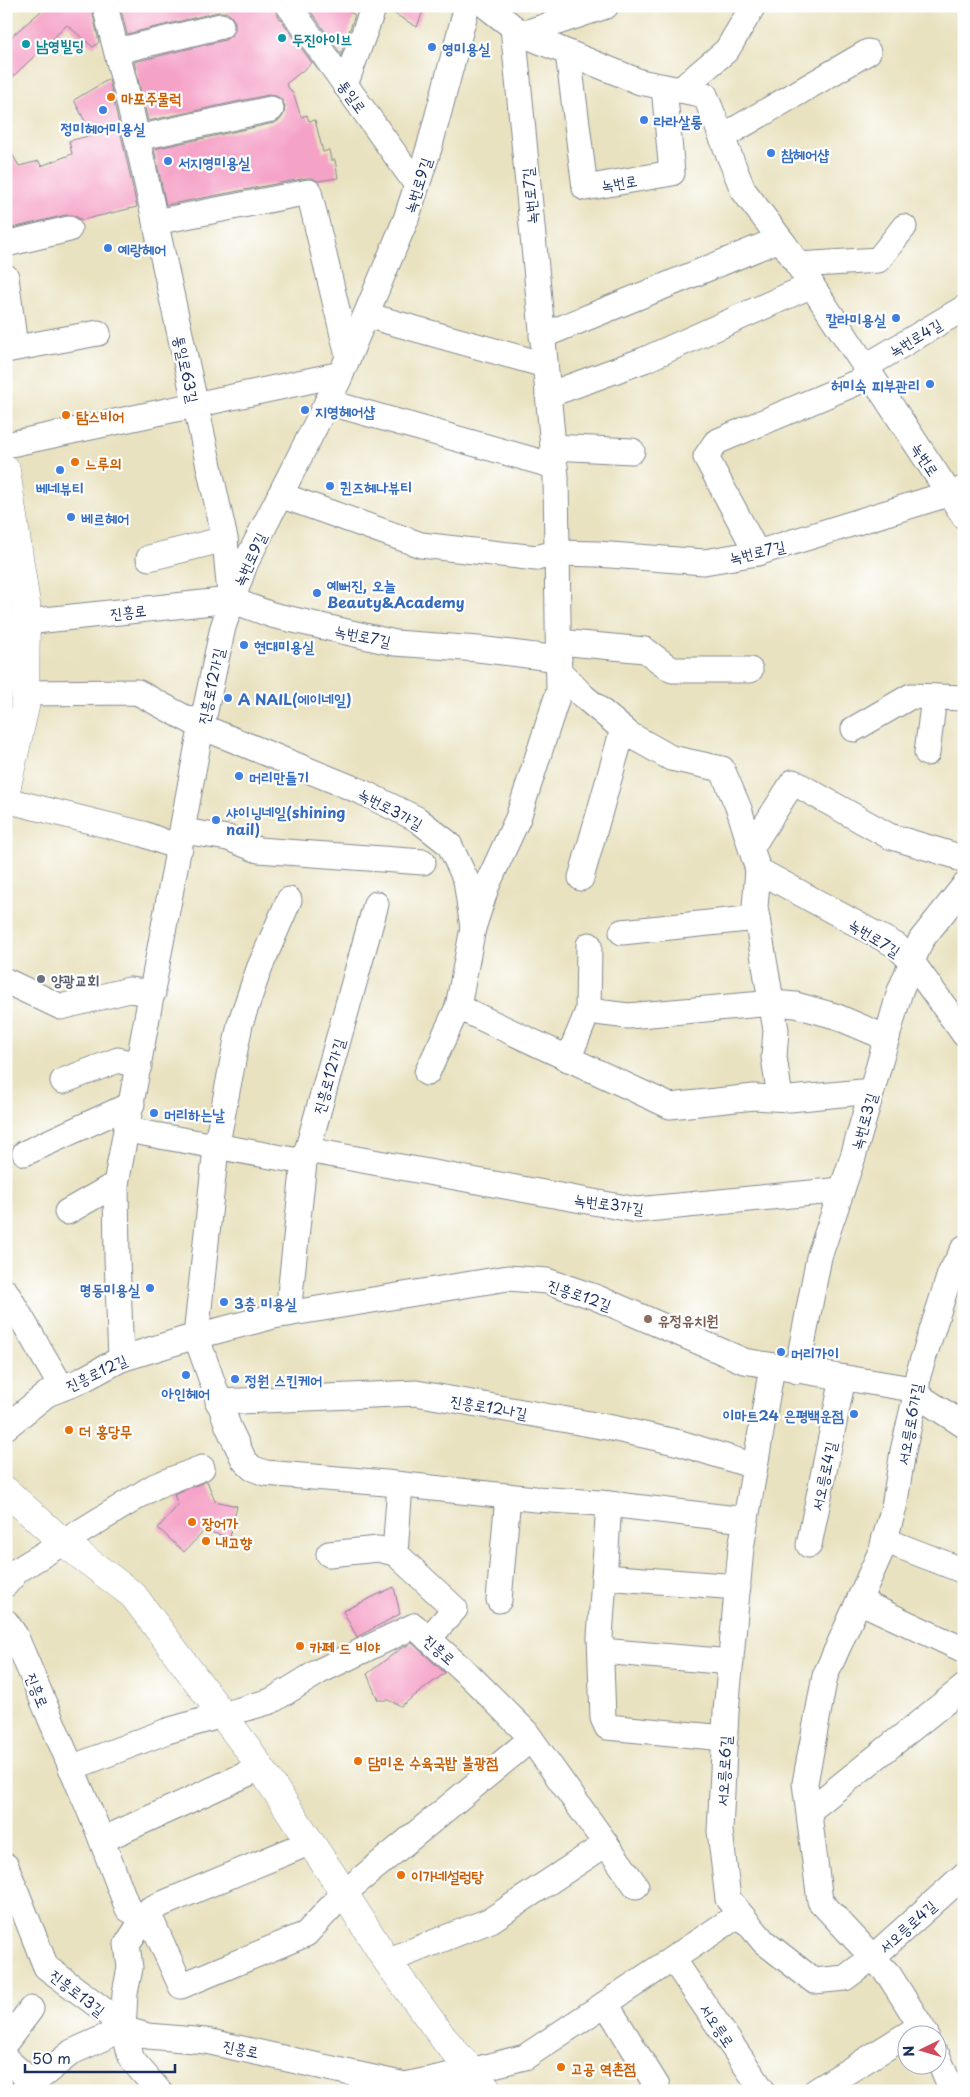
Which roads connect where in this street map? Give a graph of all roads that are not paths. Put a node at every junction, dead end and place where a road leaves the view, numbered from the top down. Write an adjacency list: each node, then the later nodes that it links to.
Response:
1 (106, 6): 10 (street, 통일로63길)
2 (289, 6): 13 (street, 통일로)
3 (374, 6): 13 (street)
4 (467, 6): 18 (street, 녹번로9길)
5 (486, 6): 9 (street, 녹번로)
6 (606, 6): 9 (street)
7 (753, 6): 14 (street)
8 (220, 26): 10 (street)
9 (518, 30): 12 (street, 녹번로); 29 (street, 녹번로7길)
10 (117, 51): 17 (street, 통일로63길)
11 (868, 52): 16 (street)
12 (568, 53): 14 (street, 녹번로); 14 (street, 녹번로)
13 (345, 85): 18 (street, 통일로)
14 (672, 88): 16 (street, 녹번로)
15 (271, 109): 17 (street)
16 (722, 137): 22 (street, 녹번로)
17 (137, 138): 19 (street, 통일로63길)
18 (417, 185): 27 (street, 녹번로9길)
19 (155, 222): 31 (street); 36 (street, 통일로63길)
20 (904, 227): 24 (street)
21 (69, 229): 23 (street)
22 (780, 238): 24 (street, 녹번로); 29 (street)
23 (6, 244)
24 (805, 275): 33 (street, 녹번로); 34 (street)
25 (6, 277): 30 (street)
26 (964, 308): 33 (street, 녹번로4길)
27 (366, 315): 31 (street, 녹번로9길); 32 (street)
28 (98, 333): 30 (street)
29 (542, 336): 32 (street, 녹번로7길)
30 (10, 348)
31 (344, 365): 35 (street, 녹번로9길); 36 (street)
32 (545, 365): 34 (street, 녹번로7길)
33 (869, 372): 41 (street, 녹번로); 46 (street)
34 (548, 395): 39 (street, 녹번로7길)
35 (327, 402): 39 (street); 42 (street, 녹번로9길)
36 (196, 406): 37 (street); 44 (street, 통일로63길)
37 (6, 445)
38 (632, 451): 39 (street)
39 (554, 456): 45 (street, 녹번로7길)
40 (6, 470): 48 (main road)
41 (957, 492): 43 (street, 녹번로); 46 (street, 녹번로7길)
42 (280, 495): 45 (street, 녹번로7길); 49 (street, 녹번로9길)
43 (964, 516)
44 (225, 539): 47 (street); 49 (street, 통일로63길)
45 (557, 553): 46 (street, 녹번로7길); 51 (street, 녹번로7길)
46 (757, 553)
47 (149, 558)
48 (14, 583): 50 (main road)
49 (231, 600): 50 (street, 진흥로); 51 (street, 녹번로7길); 56 (street, 진흥로12가길)
50 (26, 622): 53 (main road)
51 (559, 657): 52 (street, 녹번로7길); 57 (street); 71 (street, 녹번로7길)
52 (750, 670)
53 (25, 693): 56 (street, 녹번로3가길); 60 (main road)
54 (934, 697): 55 (street); 58 (street); 59 (street)
55 (964, 698)
56 (202, 727): 62 (street, 진흥로12가길); 71 (street, 녹번로3가길)
57 (623, 729): 63 (street); 66 (street)
58 (854, 729)
59 (927, 753)
60 (6, 790)
61 (6, 800): 62 (street)
62 (181, 839): 65 (street); 76 (street, 진흥로12가길)
63 (755, 859): 64 (street); 70 (street); 74 (street, 녹번로7길)
64 (964, 861)
65 (423, 862)
66 (581, 878)
67 (964, 886): 74 (street, 녹번로3길)
68 (289, 900): 90 (street)
69 (376, 904): 92 (street, 진흥로12가길)
70 (756, 918): 72 (street); 77 (street)
71 (473, 928): 78 (street, 녹번로3가길)
72 (622, 932)
73 (589, 945): 79 (street)
74 (912, 962): 80 (street, 녹번로7길); 81 (street, 녹번로3길)
75 (6, 981): 76 (street)
76 (153, 993): 83 (street, 진흥로12가길)
77 (772, 1003): 79 (street); 81 (street); 87 (street)
78 (458, 1007): 82 (street); 84 (street, 녹번로3가길)
79 (588, 1011): 82 (street)
80 (964, 1034)
81 (887, 1038): 86 (street, 녹번로3길)
82 (568, 1059): 87 (street)
83 (139, 1066): 85 (street); 88 (street, 진흥로12가길)
84 (427, 1073)
85 (63, 1081)
86 (872, 1091): 87 (street); 94 (street, 녹번로3길)
87 (780, 1098)
88 (132, 1104): 89 (street, 진흥로12가길); 91 (street)
89 (127, 1130): 90 (street); 93 (street, 진흥로12가길)
90 (216, 1148): 92 (street); 100 (street)
91 (25, 1153)
92 (306, 1156): 94 (street, 녹번로3가길); 99 (street)
93 (116, 1184): 95 (street); 101 (street, 진흥로12가길)
94 (842, 1190): 103 (street, 녹번로3길)
95 (67, 1212)
96 (964, 1248): 98 (street, 서오릉로6가길)
97 (6, 1292): 105 (street)
98 (954, 1293): 106 (street, 서오릉로6가길)
99 (288, 1314): 100 (street, 진흥로12길); 102 (street, 진흥로12길)
100 (196, 1336): 101 (street, 진흥로12길); 107 (street)
101 (121, 1359): 105 (street, 진흥로12길)
102 (772, 1366): 103 (street); 110 (street, 서오릉로6길)
103 (797, 1371): 104 (street)
104 (842, 1378): 106 (street); 119 (street, 서오릉로4길)
105 (62, 1388): 109 (street, 진흥로12길)
106 (916, 1395): 108 (street); 117 (street, 서오릉로6가길)
107 (218, 1402): 110 (street, 진흥로12나길); 112 (street)
108 (964, 1425)
109 (6, 1427)
110 (754, 1466): 116 (street, 서오릉로6길)
111 (202, 1468): 118 (street)
112 (400, 1484): 114 (street); 120 (street)
113 (6, 1491): 118 (main road)
114 (508, 1496): 115 (street); 126 (street)
115 (609, 1504): 116 (street); 123 (street)
116 (745, 1520): 125 (street, 서오릉로6길)
117 (884, 1540): 122 (street); 127 (street, 서오릉로6가길)
118 (64, 1543): 124 (street); 134 (main road)
119 (809, 1544)
120 (395, 1553): 121 (street); 129 (street)
121 (329, 1554)
122 (964, 1571)
123 (604, 1577): 125 (street); 131 (street)
124 (6, 1584)
125 (738, 1588): 132 (street, 서오릉로6길)
126 (499, 1600)
127 (859, 1601): 130 (street); 139 (street, 서오릉로6가길)
128 (6, 1622): 137 (street, 진흥로)
129 (428, 1639): 134 (street, 진흥로); 136 (street, 진흥로)
130 (964, 1650)
131 (600, 1651): 132 (street); 135 (street)
132 (731, 1662): 135 (street, 서오릉로6길)
133 (964, 1687): 139 (street)
134 (222, 1716): 137 (street); 138 (main road)
135 (724, 1738): 147 (street, 서오릉로6길)
136 (531, 1739): 142 (street, 진흥로); 146 (street, 진흥로)
137 (70, 1768): 140 (street, 진흥로)
138 (260, 1768): 140 (street); 141 (main road)
139 (808, 1811): 149 (street, 서오릉로6가길)
140 (102, 1840): 148 (street, 진흥로)
141 (310, 1842): 146 (main road); 148 (street)
142 (606, 1844): 145 (street, 진흥로); 151 (street)
143 (6, 1866): 155 (street, 진흥로13길)
144 (964, 1875): 149 (street, 서오릉로4길)
145 (636, 1886)
146 (344, 1893): 148 (street, 진흥로); 151 (main road)
147 (740, 1914): 149 (street, 서오릉로6길); 150 (street, 진흥로)
148 (143, 1919): 155 (street)
149 (873, 1958): 154 (street)
150 (673, 1959): 152 (street, 진흥로); 165 (street, 서오릉로)
151 (387, 1961): 159 (main road)
152 (606, 2004): 159 (street, 진흥로); 164 (street)
153 (31, 2009): 156 (street)
154 (919, 2024)
155 (124, 2029): 159 (street, 진흥로); 161 (street); 162 (street)
156 (6, 2042)
157 (898, 2044): 166 (street)
158 (6, 2059): 161 (street)
159 (470, 2072): 163 (main road)
160 (945, 2074): 167 (street)
161 (28, 2087)
162 (159, 2091)
163 (489, 2091)
164 (651, 2091)
165 (762, 2091)
166 (816, 2091)
167 (952, 2091)

